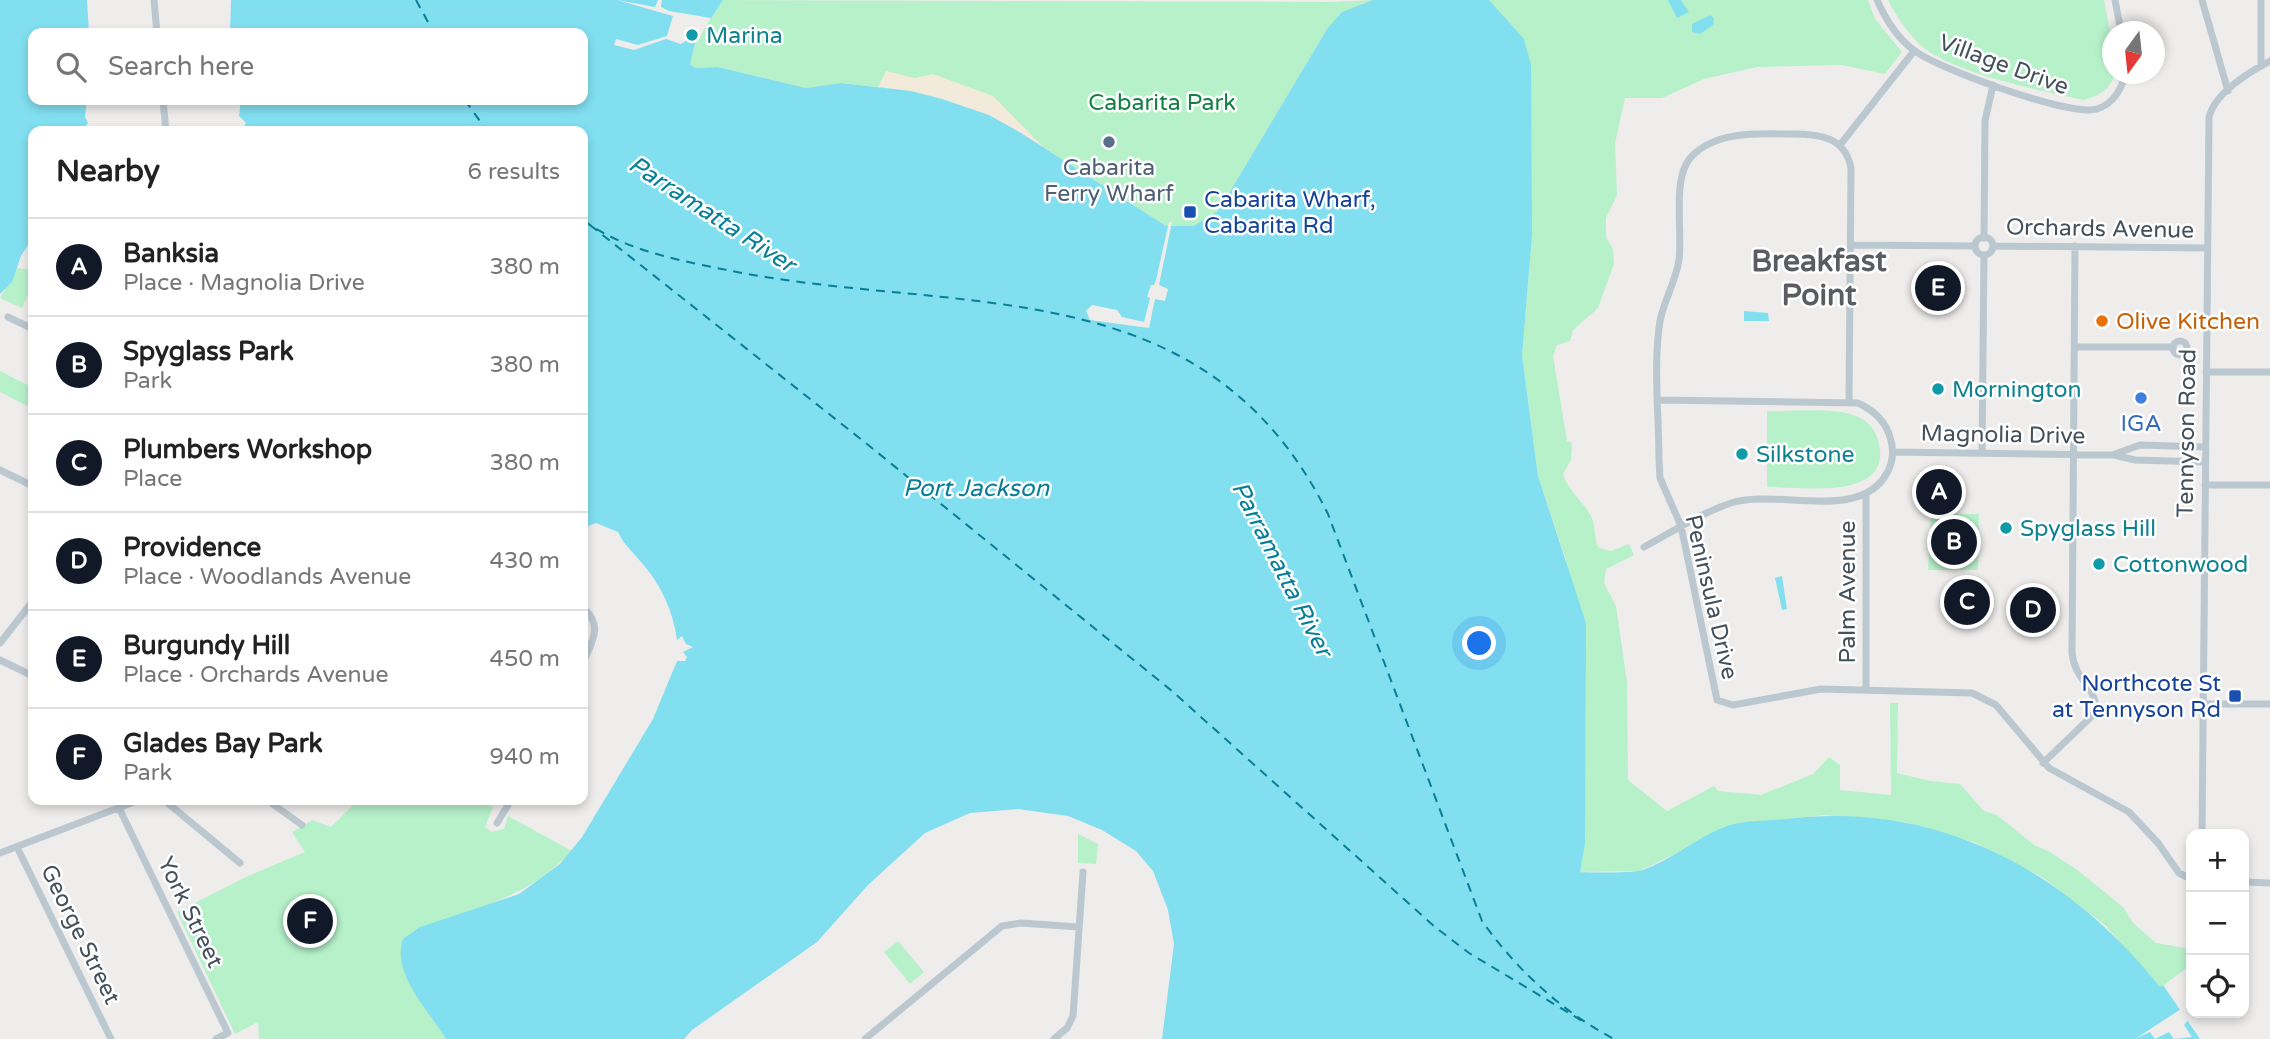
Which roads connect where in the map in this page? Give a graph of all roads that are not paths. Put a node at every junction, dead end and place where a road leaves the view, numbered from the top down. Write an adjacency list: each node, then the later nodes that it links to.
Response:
1 (154, 0): 7 (street)
2 (1877, 0): 8 (street, Village Drive)
3 (2115, 0): 6 (street)
4 (2202, 0): 13 (street)
5 (2261, 0): 10 (street)
6 (2119, 21)
7 (157, 28)
8 (1914, 51): 12 (street, Village Drive); 16 (street)
9 (2270, 61): 10 (street, Tennyson Road)
10 (2261, 66): 13 (street, Tennyson Road)
11 (2120, 84): 12 (street, Village Drive)
12 (1993, 85): 17 (street)
13 (2228, 91): 22 (street, Tennyson Road)
14 (163, 105): 15 (street)
15 (166, 126)
16 (1840, 145): 18 (street); 30 (street, Peninsula Drive)
17 (1984, 237): 19 (street); 20 (street)
18 (1851, 245): 19 (street, Orchards Avenue); 31 (street)
19 (1976, 246): 23 (street)
20 (1993, 246): 21 (street, Orchards Avenue); 23 (street)
21 (2075, 246): 22 (street, Orchards Avenue); 26 (street)
22 (2207, 248): 28 (street, Tennyson Road)
23 (1984, 255): 34 (street)
24 (8, 317): 25 (street)
25 (28, 327)
26 (2074, 347): 27 (street); 35 (street)
27 (2173, 347)
28 (2206, 372): 29 (street); 32 (street, Tennyson Road)
29 (2270, 372)
30 (1659, 400): 31 (street); 43 (street, Peninsula Drive)
31 (1849, 401): 33 (street)
32 (2205, 447): 36 (street, Magnolia Drive); 37 (street, Tennyson Road)
33 (1892, 452): 34 (street, Magnolia Drive); 42 (street)
34 (1982, 453): 35 (street, Magnolia Drive)
35 (2073, 454): 36 (street, Magnolia Drive); 54 (street)
36 (2114, 455): 37 (street, Magnolia Drive)
37 (2205, 462): 40 (street, Tennyson Road)
38 (0, 470): 39 (street)
39 (28, 484)
40 (2205, 485): 41 (street); 52 (street, Tennyson Road)
41 (2270, 485)
42 (1866, 495): 43 (street); 51 (street, Palm Avenue)
43 (1681, 526): 44 (street); 51 (street, Peninsula Drive)
44 (1644, 547)
45 (28, 607): 47 (street)
46 (588, 612): 48 (street)
47 (0, 643)
48 (588, 650)
49 (0, 660): 50 (street)
50 (28, 674)
51 (1866, 689): 54 (street, Peninsula Drive)
52 (2203, 704): 53 (street); 62 (street, Tennyson Road)
53 (2270, 704)
54 (2043, 763): 67 (street, Peninsula Drive)
55 (126, 805): 59 (street)
56 (170, 805): 65 (street)
57 (274, 805): 61 (street)
58 (508, 805): 60 (street)
59 (118, 808): 63 (street); 72 (street, York Street)
60 (497, 824)
61 (302, 825)
62 (2202, 829)
63 (16, 847): 64 (street); 71 (street, George Street)
64 (0, 853)
65 (240, 863)
66 (1083, 872): 70 (street)
67 (2186, 876)
68 (2249, 883): 69 (street)
69 (2270, 883)
70 (1079, 927): 73 (street); 74 (street)
71 (111, 1039)
72 (216, 1039)
73 (865, 1039)
74 (1054, 1039)

